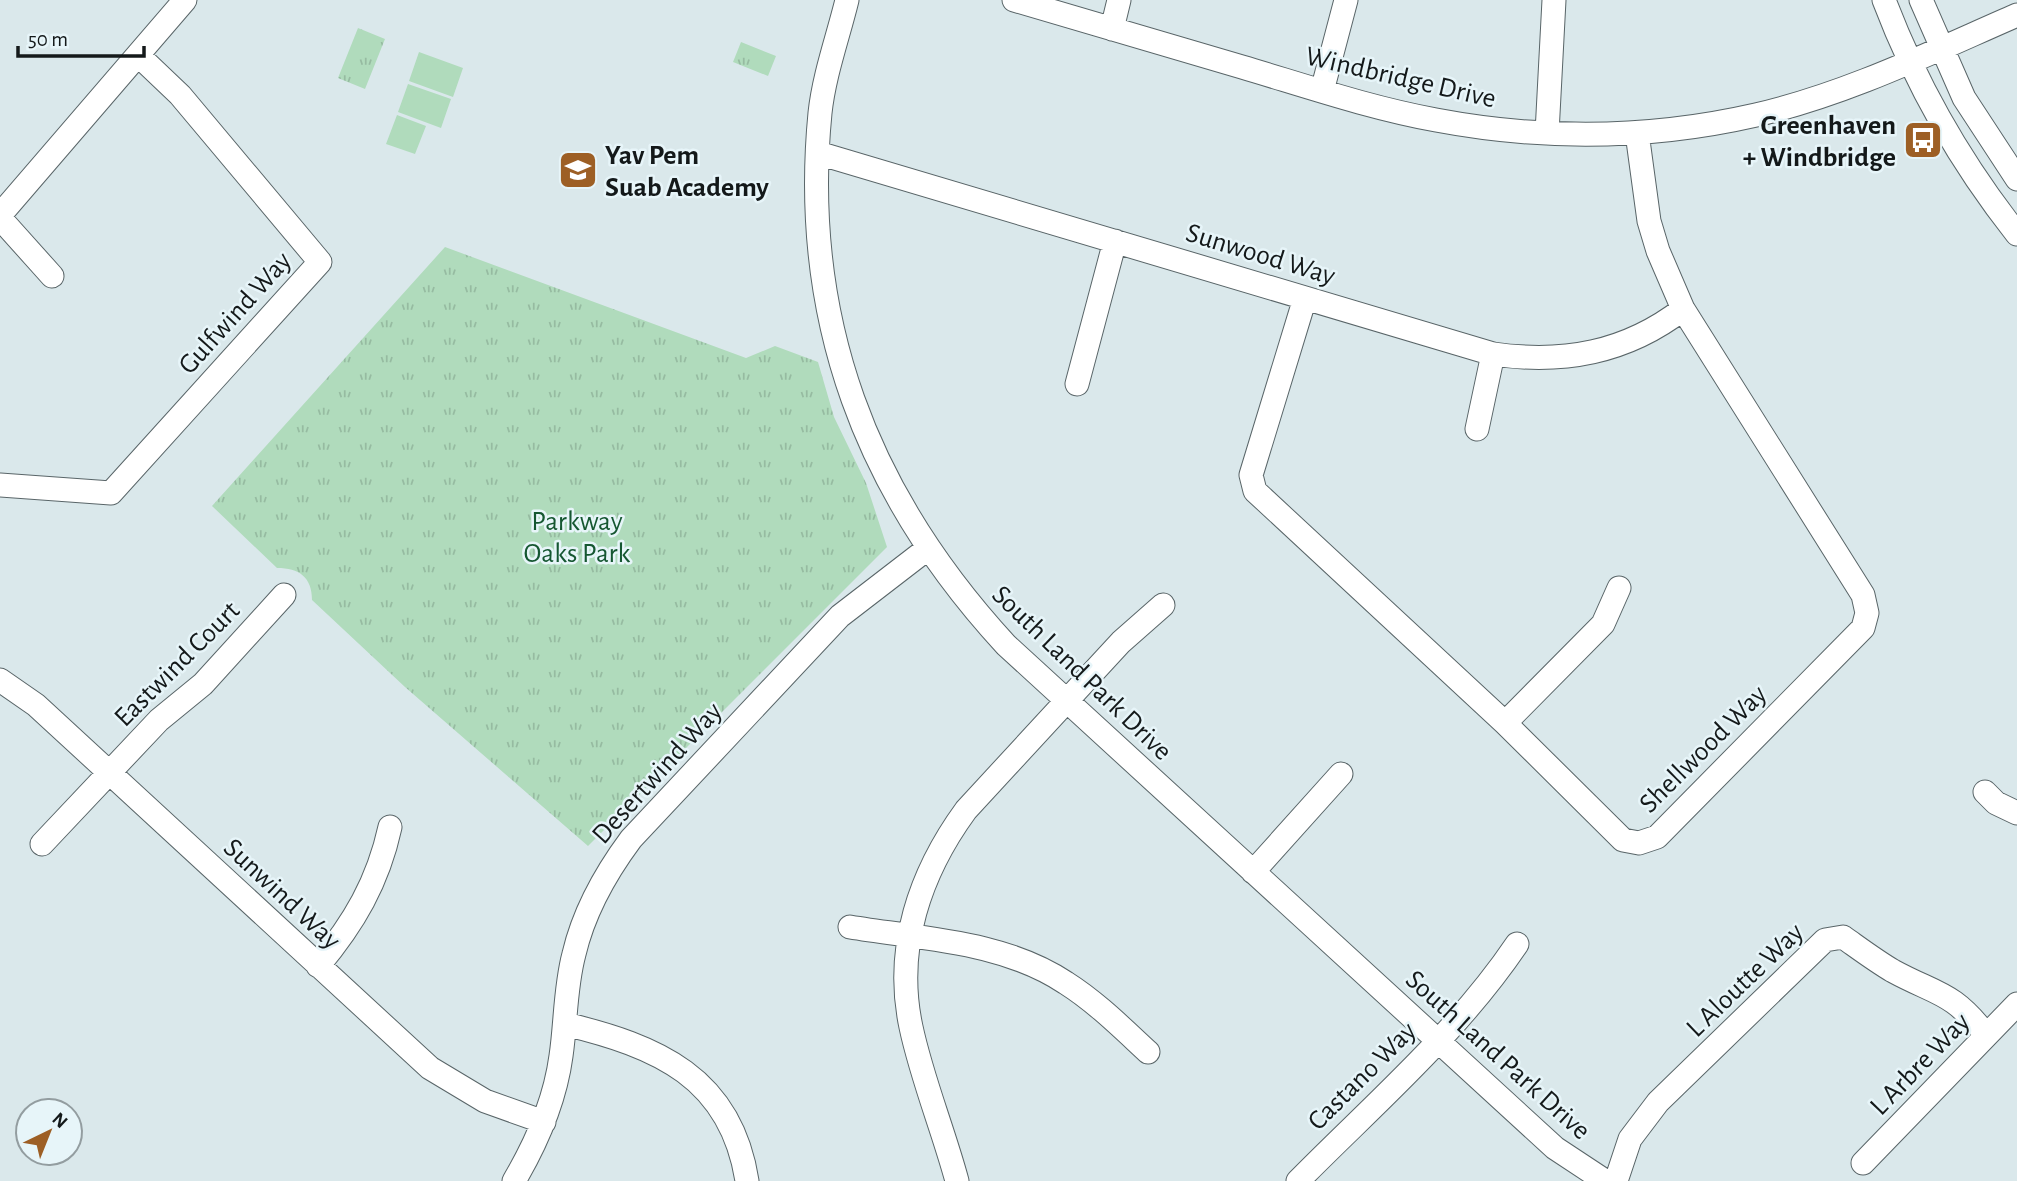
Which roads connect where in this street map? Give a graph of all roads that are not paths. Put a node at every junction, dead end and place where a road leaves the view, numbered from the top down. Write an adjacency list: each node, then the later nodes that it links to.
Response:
1 (185, 0): 12 (street)
2 (847, 0): 17 (street, South Land Park Drive)
3 (1014, 0): 10 (street, Windbridge Drive)
4 (1119, 0): 10 (street)
5 (1346, 0): 14 (street)
6 (1554, 0): 15 (street)
7 (1884, 0): 13 (street)
8 (1921, 0): 11 (street)
9 (2017, 15): 11 (street, Windbridge Drive)
10 (1112, 29): 14 (street, Windbridge Drive)
11 (1940, 49): 13 (street, Windbridge Drive); 18 (street)
12 (138, 55): 19 (street); 28 (street, Gulfwind Way)
13 (1909, 62): 16 (street, Windbridge Drive); 20 (street)
14 (1322, 91): 15 (street, Windbridge Drive)
15 (1547, 133): 16 (street, Windbridge Drive)
16 (1637, 133): 24 (street, Shellwood Way)
17 (818, 153): 21 (street, Sunwood Way); 29 (street, South Land Park Drive)
18 (2017, 179)
19 (0, 216): 22 (street)
20 (2017, 234)
21 (1115, 241): 23 (street, Sunwood Way); 26 (street)
22 (52, 276)
23 (1305, 298): 25 (street, Sunwood Way); 35 (street, Shellwood Way)
24 (1683, 309): 25 (street, Sunwood Way); 35 (street, Shellwood Way)
25 (1493, 354): 27 (street)
26 (1077, 384)
27 (1477, 429)
28 (0, 485)
29 (927, 549): 34 (street, South Land Park Drive); 48 (street, Desertwind Way)
30 (1619, 588): 35 (street)
31 (284, 595): 36 (street, Eastwind Court)
32 (1163, 606): 34 (street)
33 (0, 680): 36 (street, Sunwind Way)
34 (1066, 701): 42 (street, South Land Park Drive); 44 (street)
35 (1505, 723)
36 (109, 772): 41 (street, Eastwind Court); 46 (street, Sunwind Way)
37 (1340, 774): 42 (street)
38 (1985, 792): 39 (street)
39 (2017, 813)
40 (390, 827): 46 (street)
41 (42, 844)
42 (1254, 872): 50 (street, South Land Park Drive)
43 (850, 927): 44 (street)
44 (909, 936): 51 (street); 56 (street)
45 (1517, 944): 50 (street, Castano Way)
46 (318, 966): 52 (street, Sunwind Way)
47 (2017, 1004): 49 (street, L Arbre Way)
48 (565, 1024): 52 (street, Desertwind Way); 55 (street)
49 (1986, 1035): 53 (street, L Arbre Way); 59 (street, L Aloutte Way)
50 (1438, 1041): 57 (street, Castano Way); 58 (street, South Land Park Drive)
51 (1148, 1052)
52 (544, 1122): 54 (street, Desertwind Way)
53 (1863, 1163)
54 (514, 1181)
55 (747, 1181)
56 (957, 1181)
57 (1298, 1181)
58 (1605, 1181)
59 (1615, 1181)

